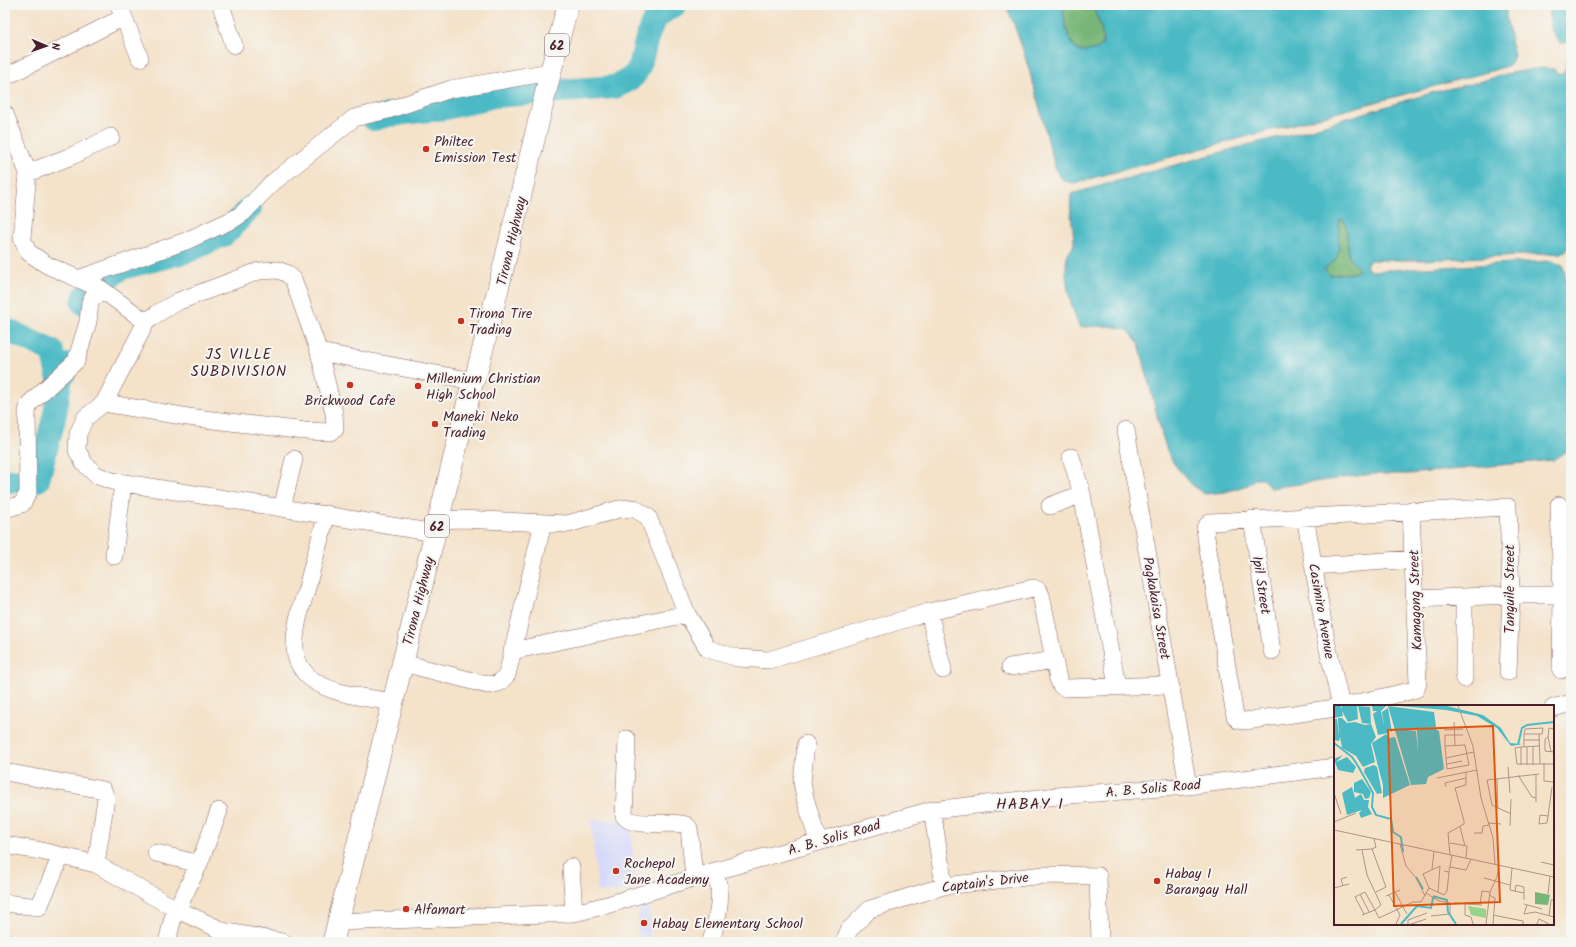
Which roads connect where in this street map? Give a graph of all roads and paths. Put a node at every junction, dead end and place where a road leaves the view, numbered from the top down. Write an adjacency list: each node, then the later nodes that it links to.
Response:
1 (221, 5): 4 (street)
2 (568, 5): 7 (main road, Tirona Highway / 62)
3 (121, 11): 5 (street); 6 (street)
4 (234, 45)
5 (140, 58)
6 (5, 77)
7 (548, 79): 11 (street); 14 (main road, Tirona Highway / 62)
8 (5, 114): 10 (street)
9 (111, 137): 10 (street)
10 (28, 173): 11 (street)
11 (93, 286): 12 (street); 22 (street)
12 (146, 322): 13 (street); 15 (street)
13 (319, 352): 14 (street); 15 (street)
14 (473, 380): 30 (main road, Tirona Highway / 62)
15 (104, 403): 19 (street)
16 (1126, 430): 49 (street, Pagkakaisa Street)
17 (1071, 457): 20 (street)
18 (294, 459): 24 (street)
19 (123, 483): 24 (street); 31 (street)
20 (1082, 494): 23 (street); 50 (street)
21 (1559, 505): 35 (street)
22 (5, 506)
23 (1050, 506)
24 (282, 508): 26 (street)
25 (1411, 510): 27 (street); 32 (street, Kamagong Street); 34 (street, Tanguile Street)
26 (327, 514): 30 (street); 51 (street)
27 (1305, 516): 28 (street); 33 (street, Casimiro Avenue)
28 (1252, 519): 41 (street, Ipil Street); 55 (street)
29 (543, 523): 30 (street); 39 (street); 40 (street)
30 (436, 526): 43 (main road, Tirona Highway / 62)
31 (114, 556)
32 (1414, 559): 33 (street); 37 (street, Kamagong Street)
33 (1314, 566): 53 (street, Casimiro Avenue)
34 (1511, 595): 35 (street); 36 (street); 47 (street, Tanguile Street)
35 (1567, 595): 46 (street)
36 (1464, 597): 37 (street); 48 (street)
37 (1415, 599): 54 (street, Kamagong Street)
38 (929, 612): 39 (street); 42 (street); 45 (street)
39 (687, 614): 40 (street)
40 (512, 651): 43 (street)
41 (1272, 651)
42 (1054, 660): 44 (street); 50 (street)
43 (403, 663): 51 (main road, Tirona Highway / 62)
44 (1010, 668)
45 (943, 670)
46 (1561, 670)
47 (1508, 672)
48 (1464, 680)
49 (1170, 684): 50 (street); 61 (street, Pagkakaisa Street)
50 (1117, 685)
51 (394, 702): 77 (main road, Tirona Highway / 62)
52 (1571, 703): 56 (street)
53 (1341, 705)
54 (1349, 705)
55 (1334, 708)
56 (1554, 708)
57 (627, 739): 72 (street)
58 (806, 744): 64 (street)
59 (1334, 767): 61 (street, A. B. Solis Road)
60 (5, 772): 68 (street)
61 (1188, 786): 62 (street, A. B. Solis Road)
62 (932, 810): 64 (street, A. B. Solis Road); 73 (street)
63 (219, 812): 69 (street)
64 (818, 841): 71 (street, A. B. Solis Road)
65 (5, 846): 67 (street)
66 (156, 853): 69 (street)
67 (61, 856): 68 (street); 74 (street)
68 (96, 864): 75 (street)
69 (198, 864): 75 (street)
70 (571, 867): 76 (street)
71 (712, 872): 72 (street, A. B. Solis Road); 81 (street)
72 (694, 877): 76 (street, A. B. Solis Road)
73 (944, 886): 82 (street, Captain's Drive); 83 (street, Captain's Drive)
74 (5, 903)
75 (176, 909): 78 (street); 79 (street)
76 (574, 913): 77 (street, A. B. Solis Road)
77 (338, 922): 80 (main road, Tirona Highway / 62)
78 (167, 942)
79 (283, 942)
80 (333, 942)
81 (711, 942)
82 (844, 942)
83 (1100, 942)

